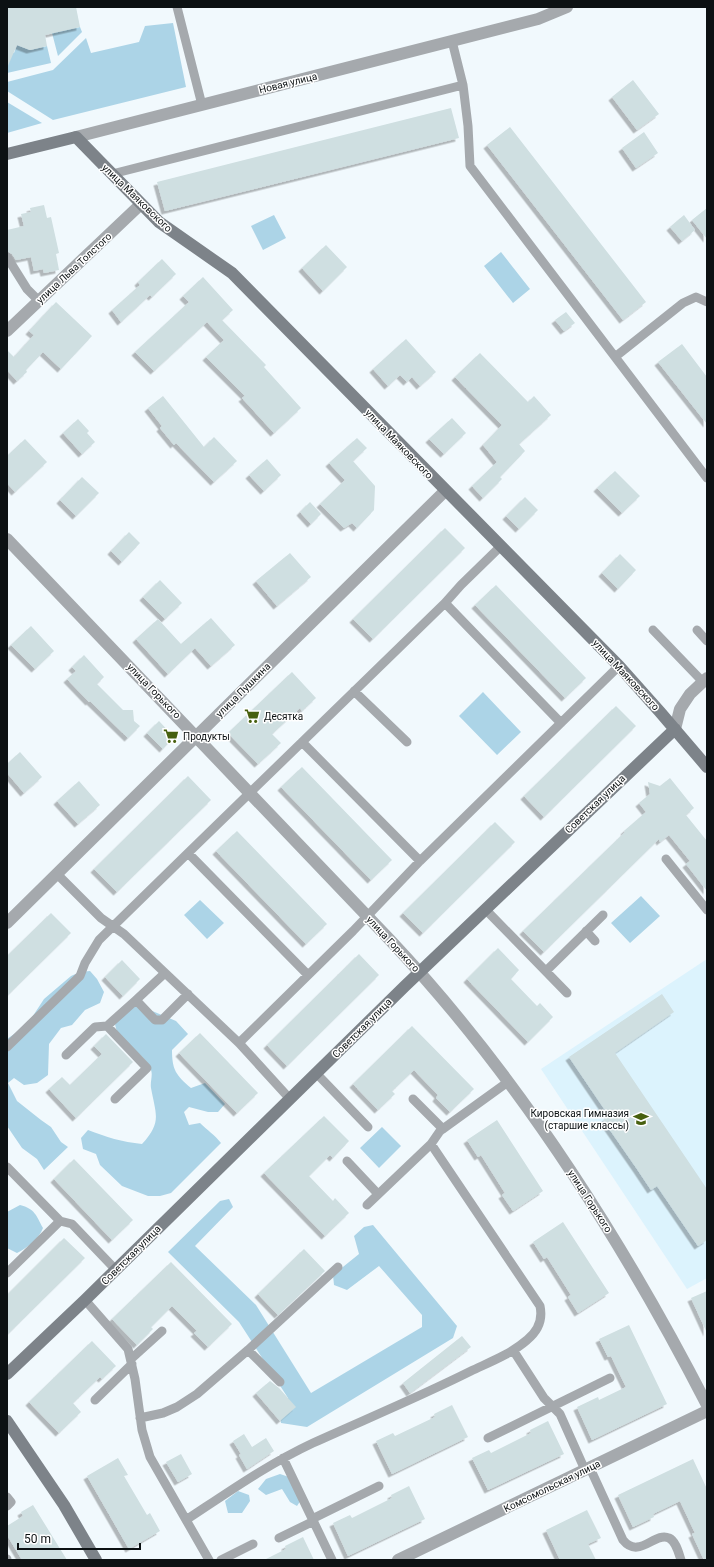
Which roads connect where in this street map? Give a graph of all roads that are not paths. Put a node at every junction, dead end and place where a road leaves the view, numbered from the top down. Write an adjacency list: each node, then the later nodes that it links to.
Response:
1 (177, 7): 5 (lane)
2 (567, 7): 3 (street, Новая улица)
3 (452, 41): 4 (lane); 5 (street, Новая улица)
4 (462, 85): 8 (lane); 14 (lane)
5 (202, 105): 6 (street, Новая улица)
6 (76, 137): 7 (street, Новая улица); 8 (street, улица Маяковского)
7 (7, 154)
8 (112, 174): 9 (street, улица Маяковского)
9 (141, 204): 11 (street, улица Льва Толстого); 16 (street, улица Маяковского)
10 (7, 257): 11 (lane)
11 (39, 301): 13 (street, улица Льва Толстого)
12 (707, 302): 14 (lane)
13 (7, 331)
14 (615, 357): 15 (lane)
15 (707, 478)
16 (445, 491): 18 (street, улица Маяковского); 28 (street, улица Пушкина)
17 (7, 539): 28 (street, улица Горького)
18 (501, 546): 19 (lane); 23 (street, улица Маяковского)
19 (445, 603): 25 (lane); 26 (lane)
20 (653, 630): 24 (lane)
21 (697, 630): 22 (lane)
22 (707, 641)
23 (619, 666): 26 (lane); 27 (street, улица Маяковского)
24 (705, 680): 27 (street)
25 (354, 690): 29 (lane); 30 (lane)
26 (560, 723): 35 (lane)
27 (675, 729): 31 (street, улица Маяковского); 37 (street, Советская улица)
28 (197, 736): 32 (street, улица Горького); 36 (street, улица Пушкина)
29 (302, 742): 32 (lane); 35 (lane)
30 (407, 742)
31 (707, 767)
32 (249, 792): 33 (lane); 40 (street, улица Горького)
33 (188, 853): 42 (lane); 48 (lane)
34 (666, 859): 38 (lane)
35 (420, 861): 40 (lane)
36 (57, 874): 41 (street, улица Пушкина); 42 (lane)
37 (485, 909): 45 (lane); 46 (street, Советская улица)
38 (707, 910)
39 (603, 915): 43 (lane)
40 (367, 917): 46 (street, улица Горького); 48 (lane)
41 (7, 923)
42 (113, 926): 47 (lane); 54 (lane)
43 (586, 931): 44 (lane); 45 (lane)
44 (595, 941)
45 (546, 971): 49 (lane)
46 (420, 972): 56 (street, Советская улица); 57 (street, улица Горького)
47 (165, 973): 50 (lane); 51 (lane)
48 (308, 975): 53 (lane)
49 (567, 993)
50 (188, 994): 51 (lane); 53 (lane)
51 (136, 1000): 52 (lane)
52 (107, 1026): 55 (lane); 58 (lane)
53 (239, 1043): 59 (lane)
54 (7, 1047)
55 (66, 1055)
56 (316, 1073): 59 (street, Советская улица); 61 (lane)
57 (508, 1082): 62 (lane); 81 (street, улица Горького)
58 (115, 1099)
59 (290, 1099): 70 (street, Советская улица)
60 (413, 1099): 62 (lane)
61 (368, 1127)
62 (443, 1129): 63 (lane)
63 (431, 1144): 66 (lane); 75 (lane)
64 (347, 1162): 66 (lane)
65 (7, 1167): 68 (lane)
66 (378, 1194): 67 (lane)
67 (367, 1205)
68 (60, 1221): 70 (lane); 71 (lane)
69 (338, 1267): 74 (lane)
70 (116, 1270): 72 (street, Советская улица)
71 (7, 1273)
72 (86, 1300): 76 (lane); 77 (street, Советская улица)
73 (162, 1331): 76 (lane)
74 (248, 1350): 79 (lane); 84 (lane)
75 (513, 1350): 82 (lane); 87 (lane)
76 (132, 1362): 80 (lane); 84 (lane)
77 (7, 1374)
78 (610, 1378): 82 (lane)
79 (280, 1382)
80 (95, 1400)
81 (707, 1405)
82 (553, 1406): 86 (lane); 88 (lane)
83 (707, 1411): 88 (street, Комсомольская улица)
84 (140, 1418): 92 (lane)
85 (7, 1422): 96 (street)
86 (488, 1438)
87 (283, 1458): 92 (lane); 93 (lane)
88 (587, 1469): 100 (street, Комсомольская улица); 101 (lane)
89 (379, 1486): 93 (lane)
90 (7, 1497): 91 (lane)
91 (7, 1506)
92 (186, 1520): 97 (lane)
93 (313, 1520): 94 (lane); 99 (lane)
94 (279, 1538)
95 (252, 1544): 98 (lane)
96 (96, 1560)
97 (209, 1560)
98 (221, 1560)
99 (332, 1560)
100 (398, 1560)
101 (681, 1560)

